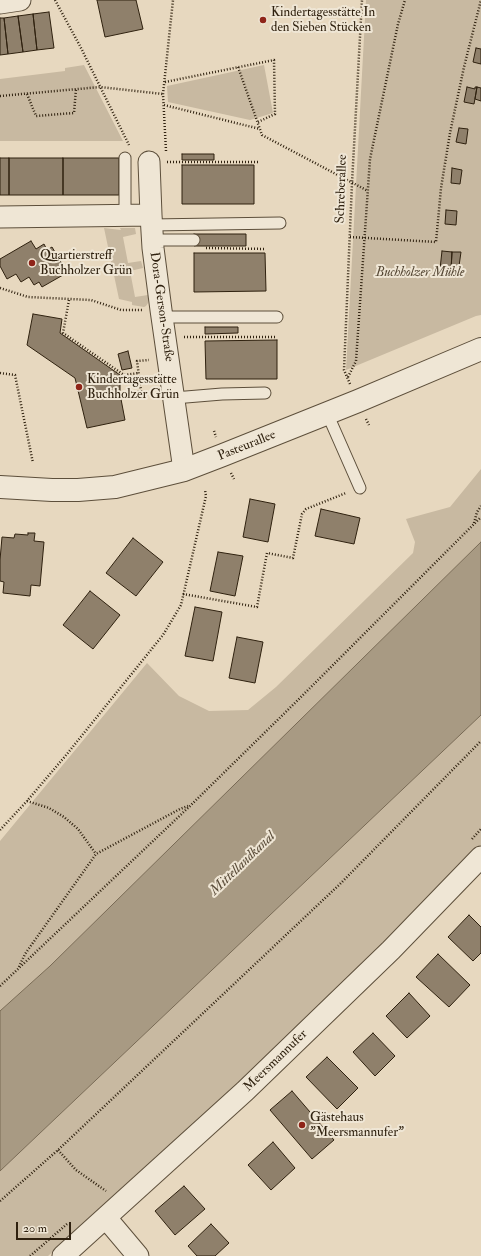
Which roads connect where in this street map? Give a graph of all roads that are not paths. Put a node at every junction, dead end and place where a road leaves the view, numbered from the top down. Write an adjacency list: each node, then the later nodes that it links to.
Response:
1 (20, 0): 2 (street)
2 (0, 3)
3 (125, 158): 5 (lane)
4 (158, 162): 8 (street, Dora-Gerson-Straße)
5 (125, 216): 6 (street); 8 (street)
6 (0, 217)
7 (280, 223): 8 (lane)
8 (152, 227): 9 (lane); 10 (street, Dora-Gerson-Straße)
9 (196, 244)
10 (161, 314): 11 (lane); 14 (street, Dora-Gerson-Straße)
11 (277, 317)
12 (481, 349): 15 (street, Pasteurallee)
13 (265, 393): 14 (lane)
14 (174, 398): 16 (street, Dora-Gerson-Straße)
15 (327, 412): 16 (street, Pasteurallee); 18 (lane)
16 (184, 470): 17 (street, Pasteurallee)
17 (0, 487)
18 (360, 488)
19 (476, 848): 20 (street, Meersmannufer)
20 (106, 1218): 21 (street, Meersmannufer); 22 (street)
21 (63, 1256)
22 (138, 1256)

